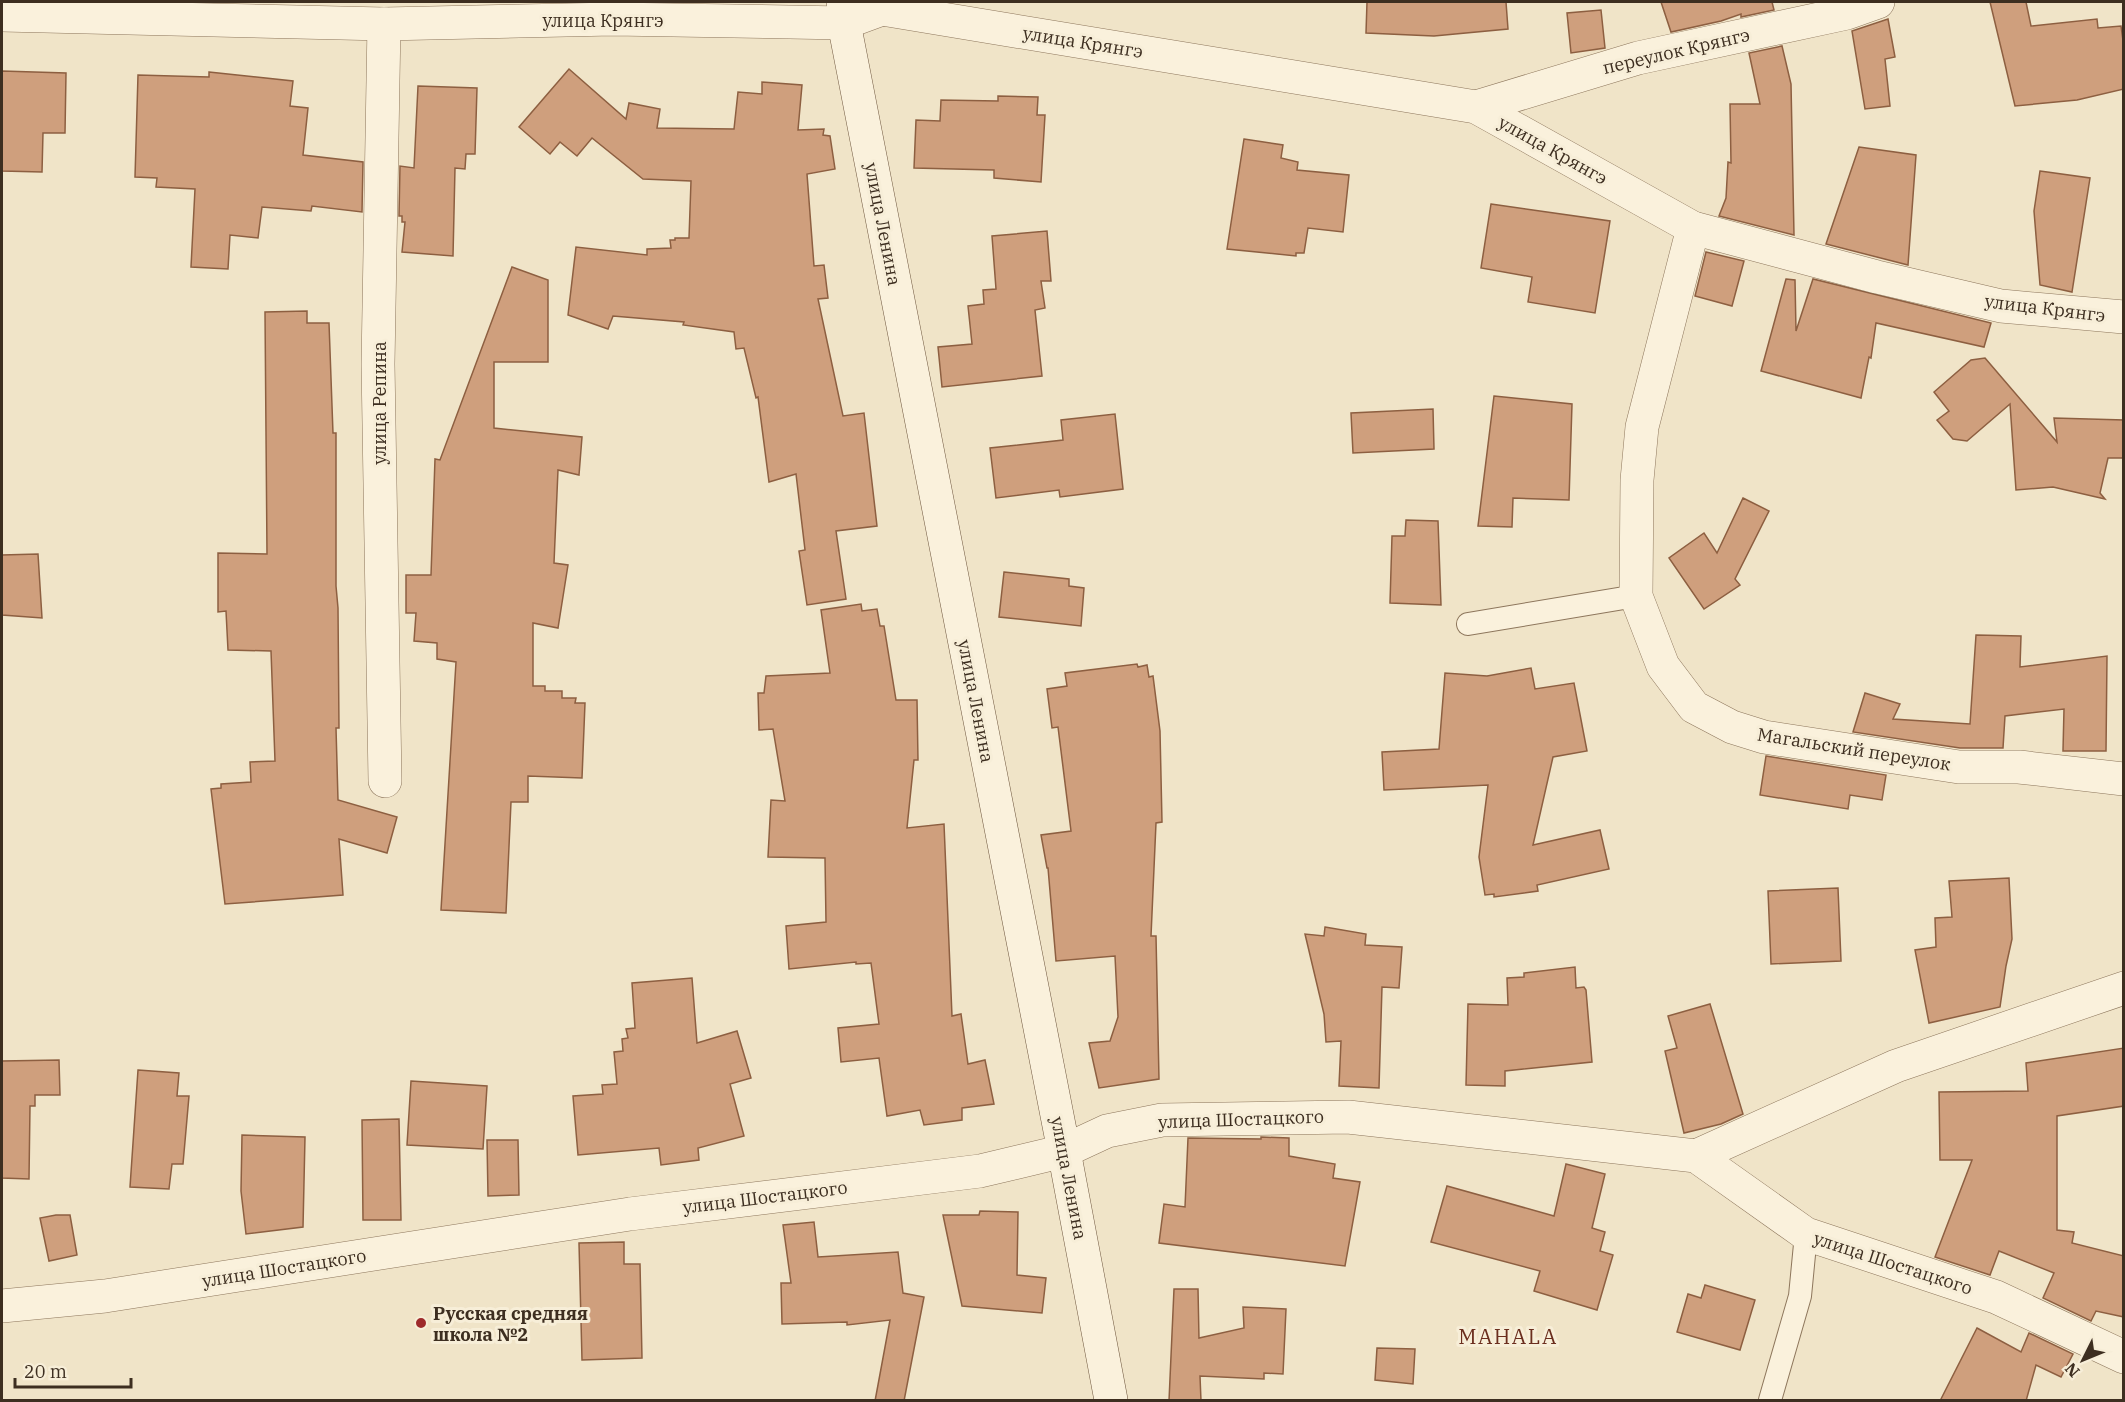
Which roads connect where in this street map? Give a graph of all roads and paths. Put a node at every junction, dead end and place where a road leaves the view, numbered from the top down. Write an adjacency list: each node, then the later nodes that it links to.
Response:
1 (1878, 2): 7 (street, переулок Крянгэ)
2 (613, 10): 4 (street, улица Крянгэ); 6 (street, улица Крянгэ)
3 (348, 12): 5 (street, улица Крянгэ); 6 (street, улица Крянгэ)
4 (843, 12): 7 (street, улица Крянгэ); 15 (street, улица Ленина)
5 (2, 15)
6 (384, 24): 13 (street, улица Репина)
7 (1476, 107): 8 (street, улица Крянгэ)
8 (1693, 228): 9 (street, улица Крянгэ); 10 (street, Магальский переулок)
9 (2124, 317)
10 (1636, 596): 11 (lane); 12 (street, Магальский переулок)
11 (1468, 624)
12 (2124, 779)
13 (385, 782)
14 (2124, 988): 16 (street)
15 (1064, 1151): 16 (street, улица Шостацкого); 18 (street, улица Шостацкого); 20 (street, улица Ленина)
16 (1696, 1156): 17 (street, улица Шостацкого)
17 (1806, 1234): 19 (street, улица Шостацкого); 21 (lane)
18 (2, 1306)
19 (2124, 1357)
20 (1111, 1401)
21 (1770, 1401)

